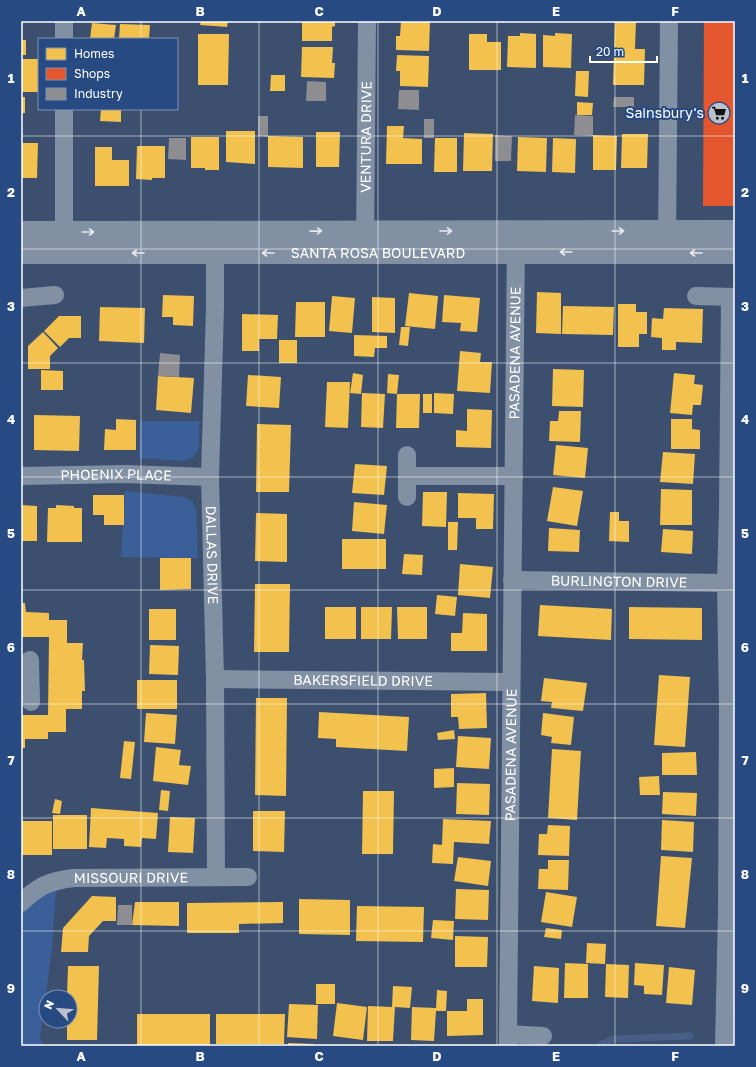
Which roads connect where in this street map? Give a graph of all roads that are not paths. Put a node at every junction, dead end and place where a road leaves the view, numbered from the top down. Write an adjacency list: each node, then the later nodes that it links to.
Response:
1 (64, 21): 4 (street)
2 (367, 21): 6 (street, VENTURA DRIVE)
3 (669, 21): 8 (street)
4 (64, 38)
5 (64, 110): 11 (street)
6 (365, 231): 7 (street, SANTA ROSA BOULEVARD, one-way to 7); 12 (street, SANTA ROSA BOULEVARD, one-way to 6); 15 (street, VENTURA DRIVE)
7 (516, 231): 8 (street, SANTA ROSA BOULEVARD, one-way to 8); 13 (street, PASADENA AVENUE)
8 (666, 231): 9 (street, SANTA ROSA BOULEVARD); 16 (street)
9 (735, 231)
10 (21, 232): 11 (street, SANTA ROSA BOULEVARD)
11 (64, 242): 12 (street, SANTA ROSA BOULEVARD); 14 (street, SANTA ROSA BOULEVARD)
12 (215, 243): 15 (street, SANTA ROSA BOULEVARD, one-way to 12); 26 (street, DALLAS DRIVE)
13 (515, 252): 15 (street, SANTA ROSA BOULEVARD); 16 (street, SANTA ROSA BOULEVARD, one-way to 13); 25 (street, PASADENA AVENUE)
14 (21, 253)
15 (364, 253)
16 (667, 253): 17 (street, SANTA ROSA BOULEVARD, one-way to 16)
17 (735, 253)
18 (56, 295): 21 (street)
19 (696, 296): 20 (street)
20 (732, 297): 28 (street)
21 (21, 298)
22 (408, 454): 24 (street)
23 (21, 476): 26 (street, PHOENIX PLACE)
24 (407, 476): 25 (street); 27 (street)
25 (514, 476): 29 (street, PASADENA AVENUE)
26 (210, 477): 32 (street, DALLAS DRIVE)
27 (407, 497)
28 (732, 509): 30 (street)
29 (512, 580): 30 (street, BURLINGTON DRIVE); 34 (street, PASADENA AVENUE)
30 (726, 583): 36 (street)
31 (30, 660): 33 (street)
32 (215, 679): 34 (street, BAKERSFIELD DRIVE); 37 (street, DALLAS DRIVE)
33 (26, 682): 35 (street)
34 (511, 682): 42 (street, PASADENA AVENUE)
35 (31, 702)
36 (732, 707): 40 (street)
37 (216, 877): 38 (street, MISSOURI DRIVE); 39 (street, MISSOURI DRIVE)
38 (248, 877)
39 (21, 903)
40 (731, 912): 43 (street)
41 (543, 1036): 42 (street, PASADENA AVENUE)
42 (508, 1040)
43 (724, 1046)

